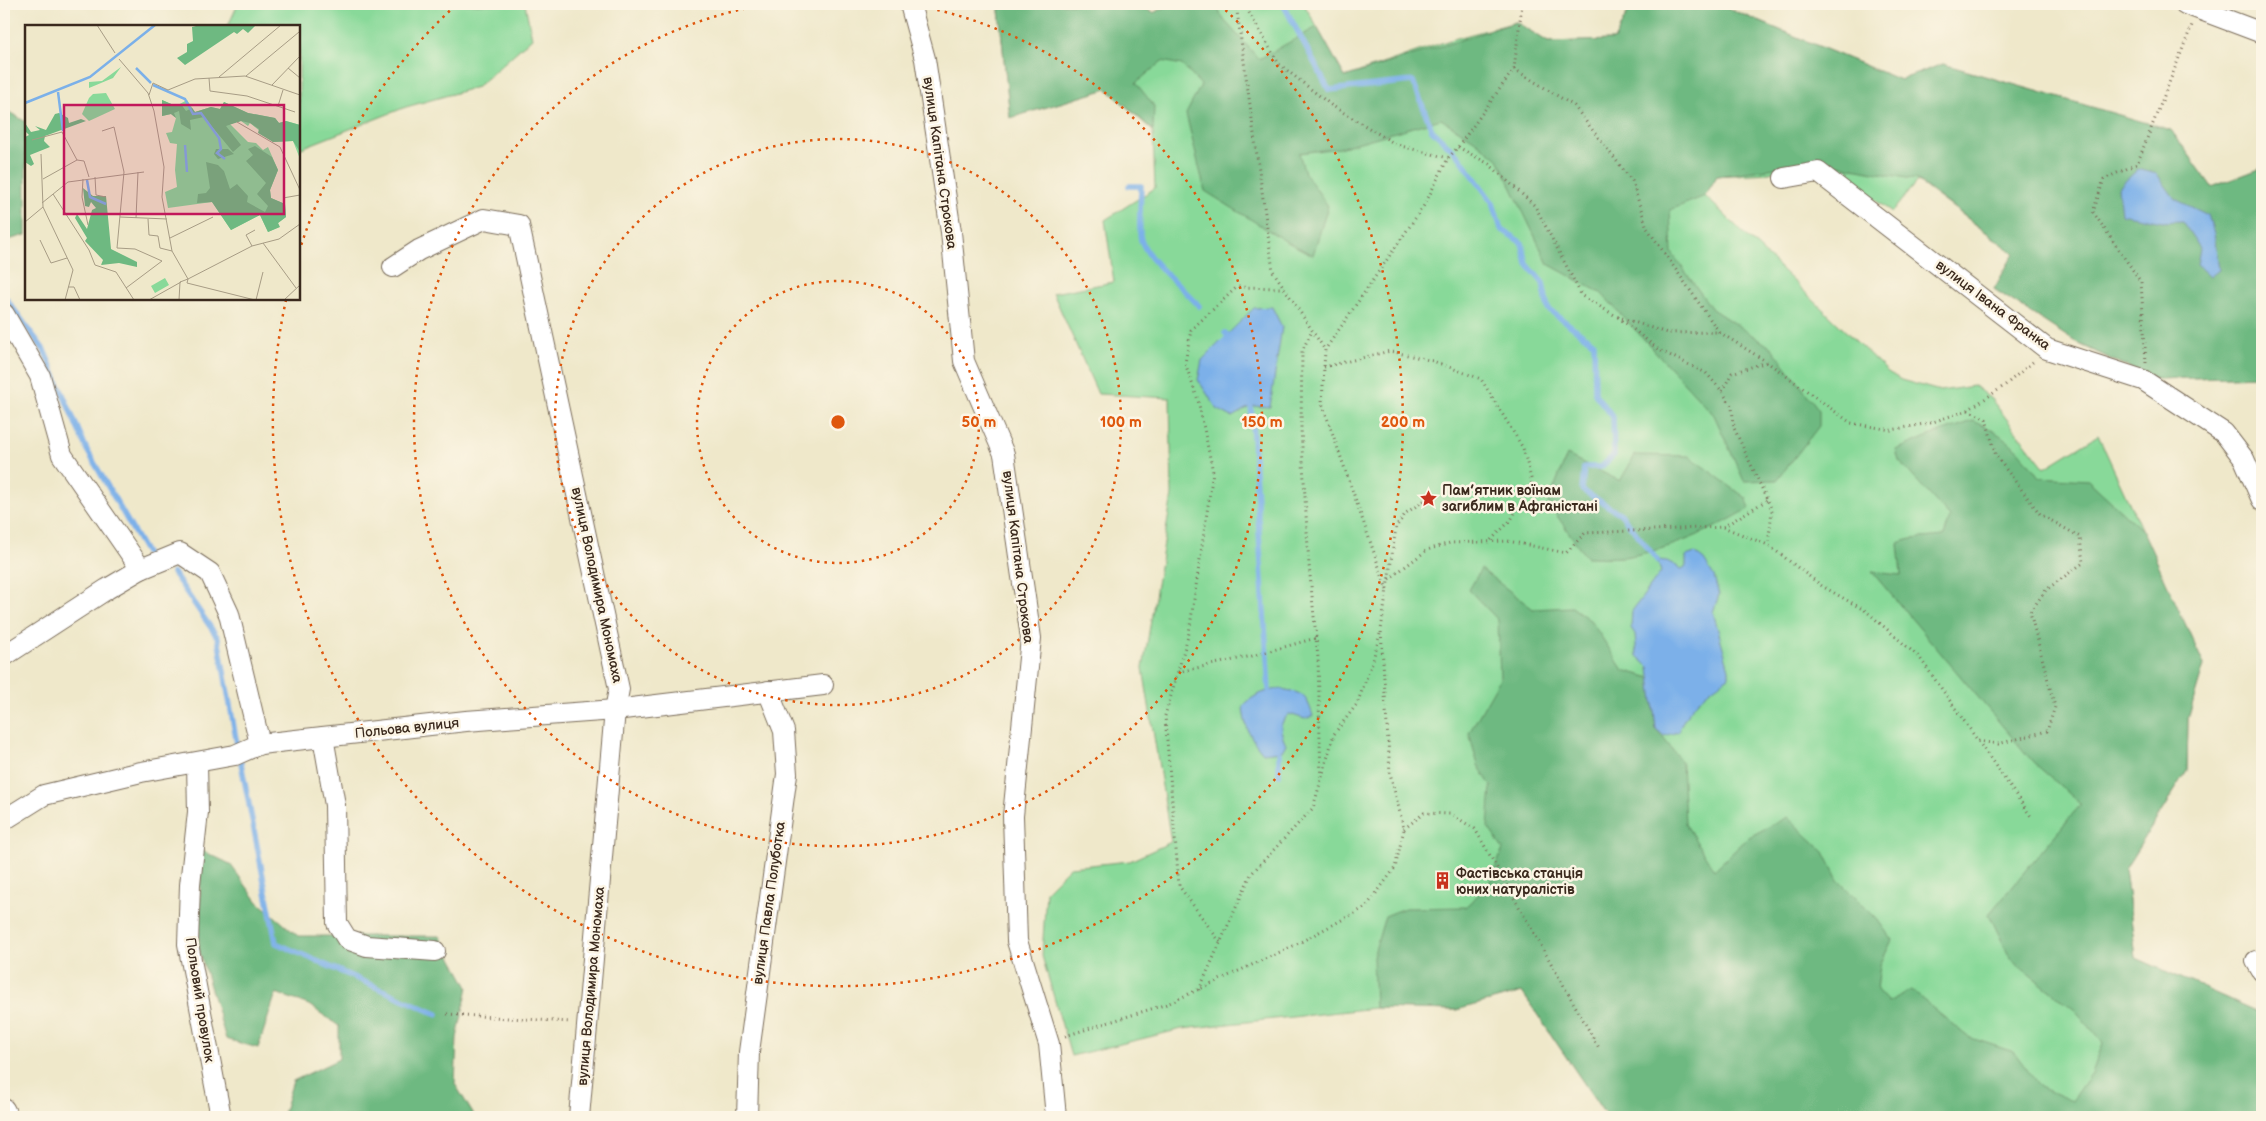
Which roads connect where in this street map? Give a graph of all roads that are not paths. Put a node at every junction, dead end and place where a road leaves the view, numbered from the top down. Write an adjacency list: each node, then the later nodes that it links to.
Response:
1 (910, 4): 23 (street, вулиця Капітана Строкова)
2 (2195, 5): 3 (street)
3 (2262, 33)
4 (1784, 178): 7 (street, вулиця Івана Франка)
5 (393, 267): 12 (street, вулиця Володимира Мономаха)
6 (4, 314): 8 (street)
7 (2262, 500)
8 (141, 569): 9 (street); 14 (street)
9 (4, 656)
10 (823, 685): 11 (street, Польова вулиця)
11 (768, 690): 12 (street, Польова вулиця); 22 (street, вулиця Павла Полуботка)
12 (615, 710): 13 (street, Польова вулиця); 21 (street, вулиця Володимира Мономаха)
13 (323, 737): 14 (street, Польова вулиця); 17 (street)
14 (260, 744): 15 (street, Польова вулиця)
15 (196, 763): 16 (street, Польова вулиця); 20 (street, Польовий провулок)
16 (4, 820)
17 (435, 951)
18 (4, 1109): 19 (street)
19 (8, 1117)
20 (221, 1117)
21 (580, 1117)
22 (747, 1117)
23 (1056, 1117)

